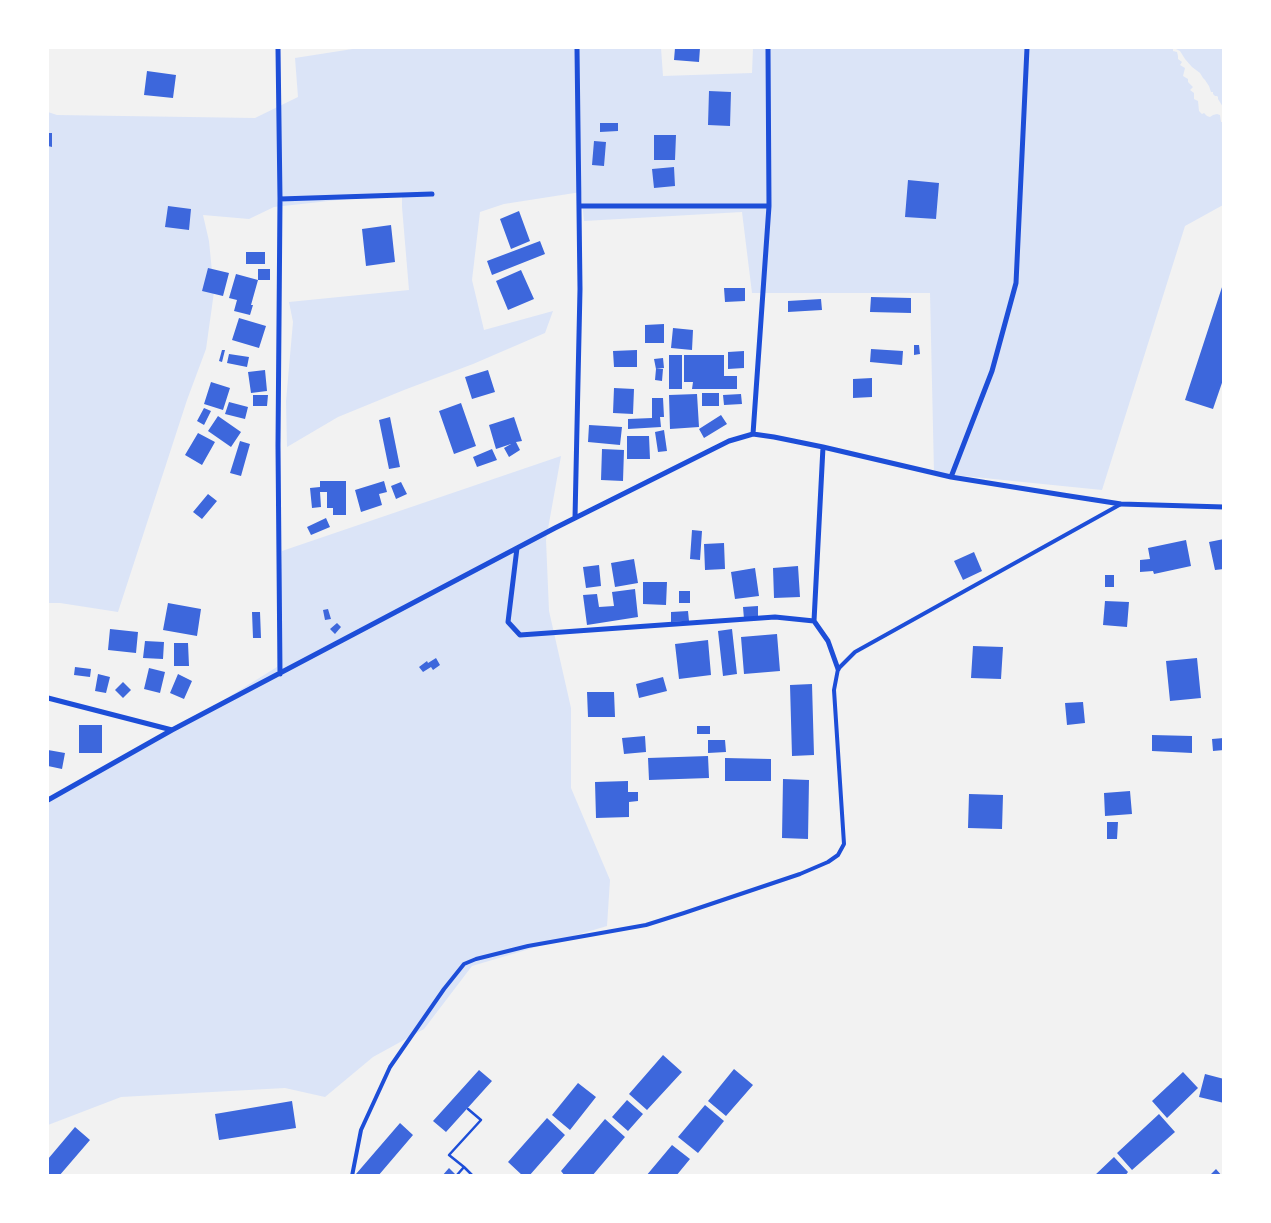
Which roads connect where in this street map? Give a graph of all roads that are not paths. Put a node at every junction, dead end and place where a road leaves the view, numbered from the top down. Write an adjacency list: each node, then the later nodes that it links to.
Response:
1 (278, 48): 6 (street)
2 (577, 48): 7 (street)
3 (768, 48): 8 (street)
4 (1026, 48): 11 (street)
5 (432, 194): 6 (street)
6 (280, 199): 18 (street)
7 (579, 206): 8 (street); 14 (street)
8 (769, 206): 9 (street)
9 (753, 434): 10 (street); 14 (street)
10 (823, 447): 11 (street); 16 (street)
11 (951, 478): 12 (street)
12 (1122, 504): 13 (street); 17 (lane)
13 (1224, 508)
14 (575, 518): 15 (street)
15 (517, 548): 16 (street); 18 (street)
16 (814, 621): 17 (street)
17 (838, 669): 22 (lane)
18 (280, 674): 20 (street)
19 (48, 698): 20 (street)
20 (172, 730): 21 (street)
21 (48, 800)
22 (352, 1176)

